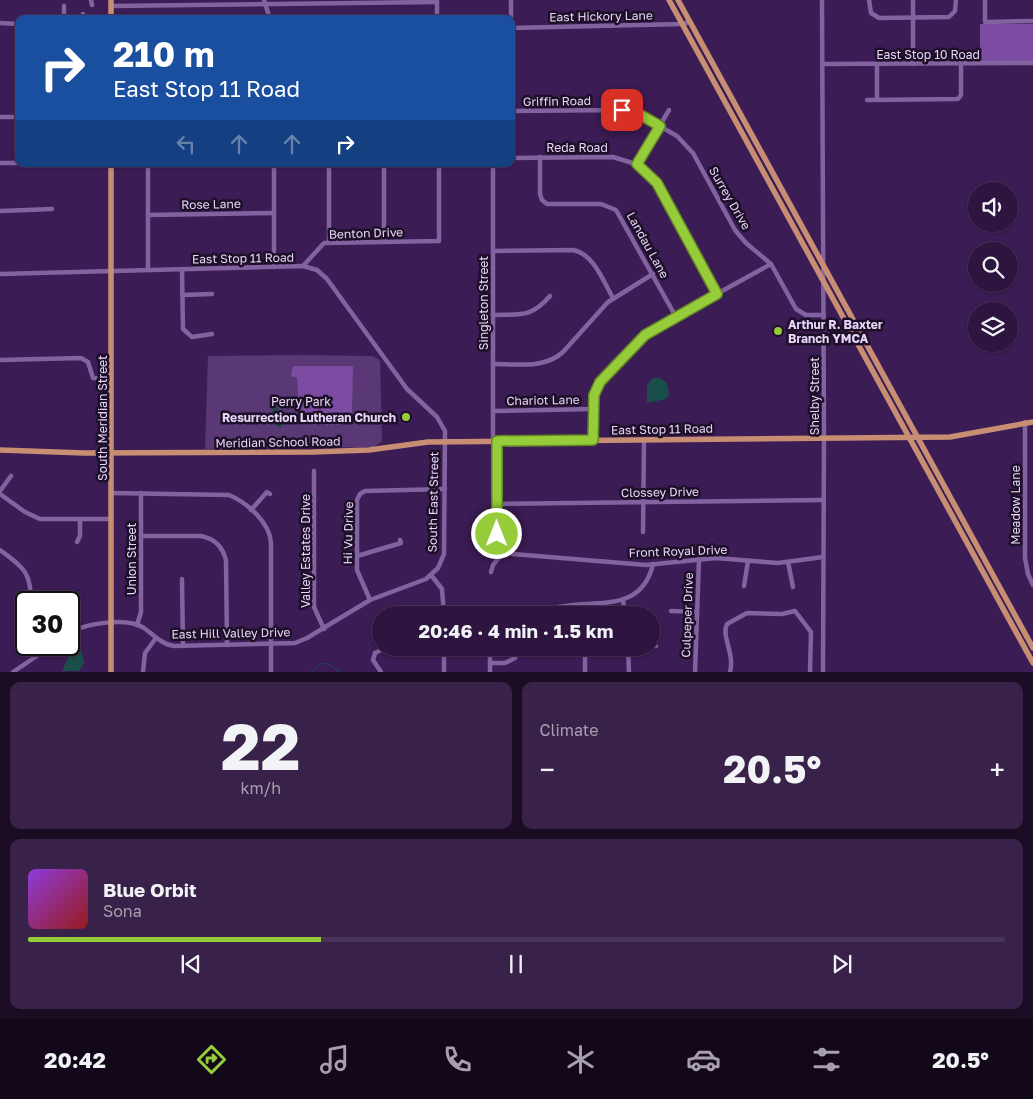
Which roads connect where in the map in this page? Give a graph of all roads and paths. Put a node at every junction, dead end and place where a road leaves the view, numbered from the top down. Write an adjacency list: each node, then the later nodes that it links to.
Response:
1 (511, 0): 16 (street)
2 (669, 0): 22 (main road)
3 (678, 0): 19 (main road)
4 (822, 0): 26 (street, Shelby Street)
5 (870, 0): 17 (street)
6 (913, 0): 17 (street)
7 (956, 0): 17 (street)
8 (985, 0): 18 (street)
9 (437, 1): 10 (street); 15 (street)
10 (264, 2): 11 (street); 14 (street)
11 (111, 3)
12 (64, 6): 13 (street)
13 (64, 15)
14 (269, 15)
15 (437, 15)
16 (511, 15)
17 (913, 18): 28 (street)
18 (1033, 21)
19 (690, 22): 22 (street, East Hickory Lane); 56 (main road)
20 (0, 23): 21 (street)
21 (15, 24)
22 (682, 24): 23 (street, East Hickory Lane); 64 (main road)
23 (515, 28)
24 (961, 63): 25 (street, East Stop 10 Road); 28 (street, East Stop 10 Road); 30 (street)
25 (1033, 63)
26 (822, 64): 27 (street, East Stop 10 Road); 56 (street, Shelby Street)
27 (876, 64): 28 (street, East Stop 10 Road); 30 (street)
28 (913, 64)
29 (867, 100): 30 (street)
30 (877, 100)
31 (669, 110): 35 (street)
32 (515, 111): 35 (street, Griffin Road)
33 (1, 117): 34 (street)
34 (15, 117)
35 (660, 126): 40 (street); 55 (street, Surrey Drive)
36 (515, 158): 37 (street, Reda Road)
37 (540, 158): 40 (street, Reda Road); 63 (street, Landau Lane)
38 (15, 162): 39 (street)
39 (0, 163)
40 (637, 164): 67 (street, Reda Road)
41 (111, 167): 60 (main road, South Meridian Street)
42 (148, 167): 51 (street)
43 (274, 167): 50 (street)
44 (329, 167): 52 (street)
45 (384, 167): 53 (street)
46 (439, 167): 53 (street, Benton Drive)
47 (493, 167): 54 (street, Singleton Street)
48 (52, 209): 49 (street)
49 (0, 211)
50 (274, 213): 51 (street, Rose Lane); 58 (street)
51 (148, 215): 61 (street)
52 (329, 242): 53 (street, Benton Drive); 57 (street, Benton Drive)
53 (384, 242)
54 (493, 251): 69 (street); 70 (street, Singleton Street)
55 (771, 264): 67 (street); 71 (street, Surrey Drive)
56 (824, 264): 64 (street, Shelby Street); 83 (main road)
57 (303, 266): 58 (street, East Stop 11 Road); 87 (street, East Stop 11 Road)
58 (274, 267): 59 (street, East Stop 11 Road)
59 (182, 269): 61 (street, East Stop 11 Road); 65 (street)
60 (111, 270): 61 (street, East Stop 11 Road); 62 (street, East Stop 11 Road); 76 (main road, South Meridian Street)
61 (148, 270)
62 (0, 274)
63 (653, 274): 69 (street); 72 (street, Landau Lane)
64 (824, 280): 71 (street, Shelby Street); 82 (main road)
65 (182, 294): 66 (street); 73 (street)
66 (212, 294)
67 (717, 294): 72 (street)
68 (550, 296): 70 (street)
69 (613, 298): 75 (street)
70 (493, 315): 75 (street, Singleton Street)
71 (824, 315): 81 (street, Shelby Street)
72 (676, 317): 77 (street)
73 (212, 334)
74 (0, 360): 76 (street)
75 (493, 364): 78 (street, Singleton Street)
76 (111, 379): 89 (main road, South Meridian Street)
77 (593, 410): 78 (street, Chariot Lane); 85 (street)
78 (493, 411): 86 (street, Singleton Street)
79 (1025, 422): 80 (main road, East Stop 11 Road); 83 (main road, East Stop 11 Road); 119 (street, Meadow Lane)
80 (1033, 422)
81 (824, 437): 82 (main road, East Stop 11 Road); 84 (main road, East Stop 11 Road); 97 (street, Shelby Street)
82 (909, 437): 83 (main road, East Stop 11 Road); 146 (main road)
83 (918, 437): 137 (main road)
84 (644, 439): 85 (main road, East Stop 11 Road); 98 (street)
85 (593, 440): 86 (main road, East Stop 11 Road)
86 (495, 441): 87 (main road, East Stop 11 Road); 99 (street, Singleton Street)
87 (445, 442): 89 (main road, Meridian School Road); 92 (street, South East Street)
88 (0, 450): 89 (main road, Meridian School Road)
89 (112, 453): 94 (main road, South Meridian Street)
90 (314, 471): 132 (street, Valley Estates Drive)
91 (11, 476): 93 (street)
92 (445, 489): 109 (street, Hi Vu Drive); 116 (street, South East Street)
93 (0, 492): 102 (street)
94 (111, 493): 95 (street); 101 (main road, South Meridian Street)
95 (141, 494): 100 (street); 104 (street, Union Street)
96 (270, 494): 100 (street)
97 (823, 500): 98 (street, Clossey Drive); 110 (street, Shelby Street)
98 (644, 502): 99 (street, Clossey Drive); 103 (street)
99 (497, 504): 108 (street, Singleton Street)
100 (250, 510): 134 (street)
101 (111, 519): 102 (street); 129 (main road, South Meridian Street)
102 (80, 520): 106 (street)
103 (643, 532)
104 (141, 536): 130 (street, Union Street); 136 (street)
105 (400, 540): 109 (street)
106 (77, 542)
107 (0, 550): 121 (street)
108 (505, 550): 114 (street, Front Royal Drive); 115 (street)
109 (357, 556): 122 (street, Hi Vu Drive)
110 (823, 557): 113 (street, Front Royal Drive); 159 (street, Shelby Street)
111 (699, 559): 112 (street, Front Royal Drive); 114 (street, Front Royal Drive); 128 (street, Culpeper Drive)
112 (748, 561): 113 (street, Front Royal Drive); 118 (street)
113 (788, 562): 120 (street)
114 (653, 564): 123 (street)
115 (491, 572)
116 (431, 575): 122 (street, East Hill Valley Drive); 124 (street)
117 (182, 579): 135 (street)
118 (744, 586)
119 (1033, 586)
120 (793, 587)
121 (31, 591)
122 (370, 600): 132 (street, East Hill Valley Drive)
123 (623, 600): 125 (street); 126 (street)
124 (443, 606)
125 (580, 606)
126 (624, 606)
127 (671, 611): 128 (street)
128 (697, 612): 156 (street, Culpeper Drive)
129 (111, 624): 130 (street); 131 (street); 148 (main road, South Meridian Street)
130 (137, 625): 133 (street, East Hill Valley Drive)
131 (80, 628)
132 (324, 629): 134 (street, East Hill Valley Drive)
133 (156, 638): 135 (street, East Hill Valley Drive); 149 (street)
134 (271, 645): 136 (street, East Hill Valley Drive); 150 (street)
135 (183, 646): 136 (street, East Hill Valley Drive)
136 (227, 646)
137 (1033, 648)
138 (34, 656): 147 (street)
139 (374, 656): 151 (street)
140 (444, 656): 152 (street)
141 (490, 656): 145 (street)
142 (585, 656): 154 (street)
143 (628, 656): 155 (street)
144 (515, 658): 145 (street)
145 (490, 663): 153 (street)
146 (1033, 663)
147 (13, 672)
148 (111, 672)
149 (143, 672)
150 (270, 672)
151 (381, 672)
152 (444, 672)
153 (490, 672)
154 (585, 672)
155 (629, 672)
156 (695, 672)
157 (730, 672): 158 (street)
158 (810, 672)
159 (823, 672)

